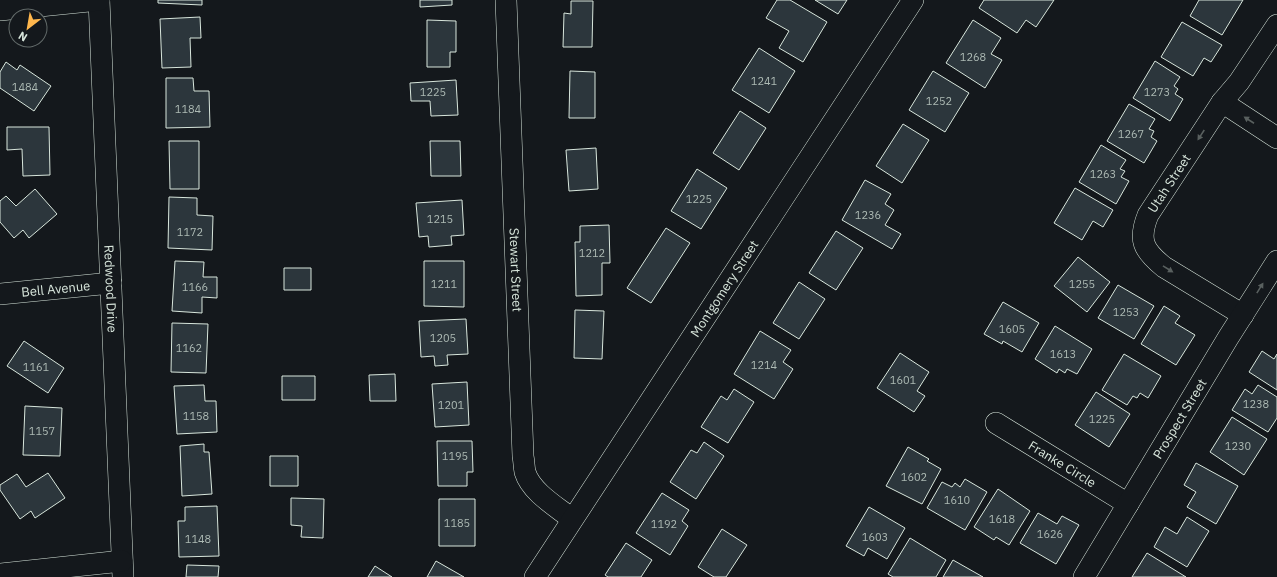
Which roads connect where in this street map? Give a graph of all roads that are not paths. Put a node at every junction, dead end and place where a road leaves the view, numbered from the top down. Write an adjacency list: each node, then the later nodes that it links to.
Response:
1 (99, 0): 4 (street); 9 (street, Redwood Drive)
2 (506, 0): 14 (street, Stewart Street)
3 (913, 0): 14 (street, Montgomery Street)
4 (0, 10)
5 (1277, 25): 6 (street, Utah Street)
6 (1222, 102): 7 (street, one-way to 6); 11 (street, Utah Street, one-way to 11)
7 (1277, 138)
8 (1277, 261): 11 (street, Prospect Street, one-way to 8)
9 (111, 283): 10 (street, Bell Avenue); 15 (street, Redwood Drive)
10 (0, 294)
11 (1243, 315): 13 (street, Prospect Street)
12 (996, 423): 13 (street, Franke Circle)
13 (1128, 504): 18 (street, Prospect Street)
14 (572, 519): 17 (street, Montgomery Street)
15 (122, 569): 16 (street)
16 (0, 574)
17 (535, 577)
18 (1084, 577)

